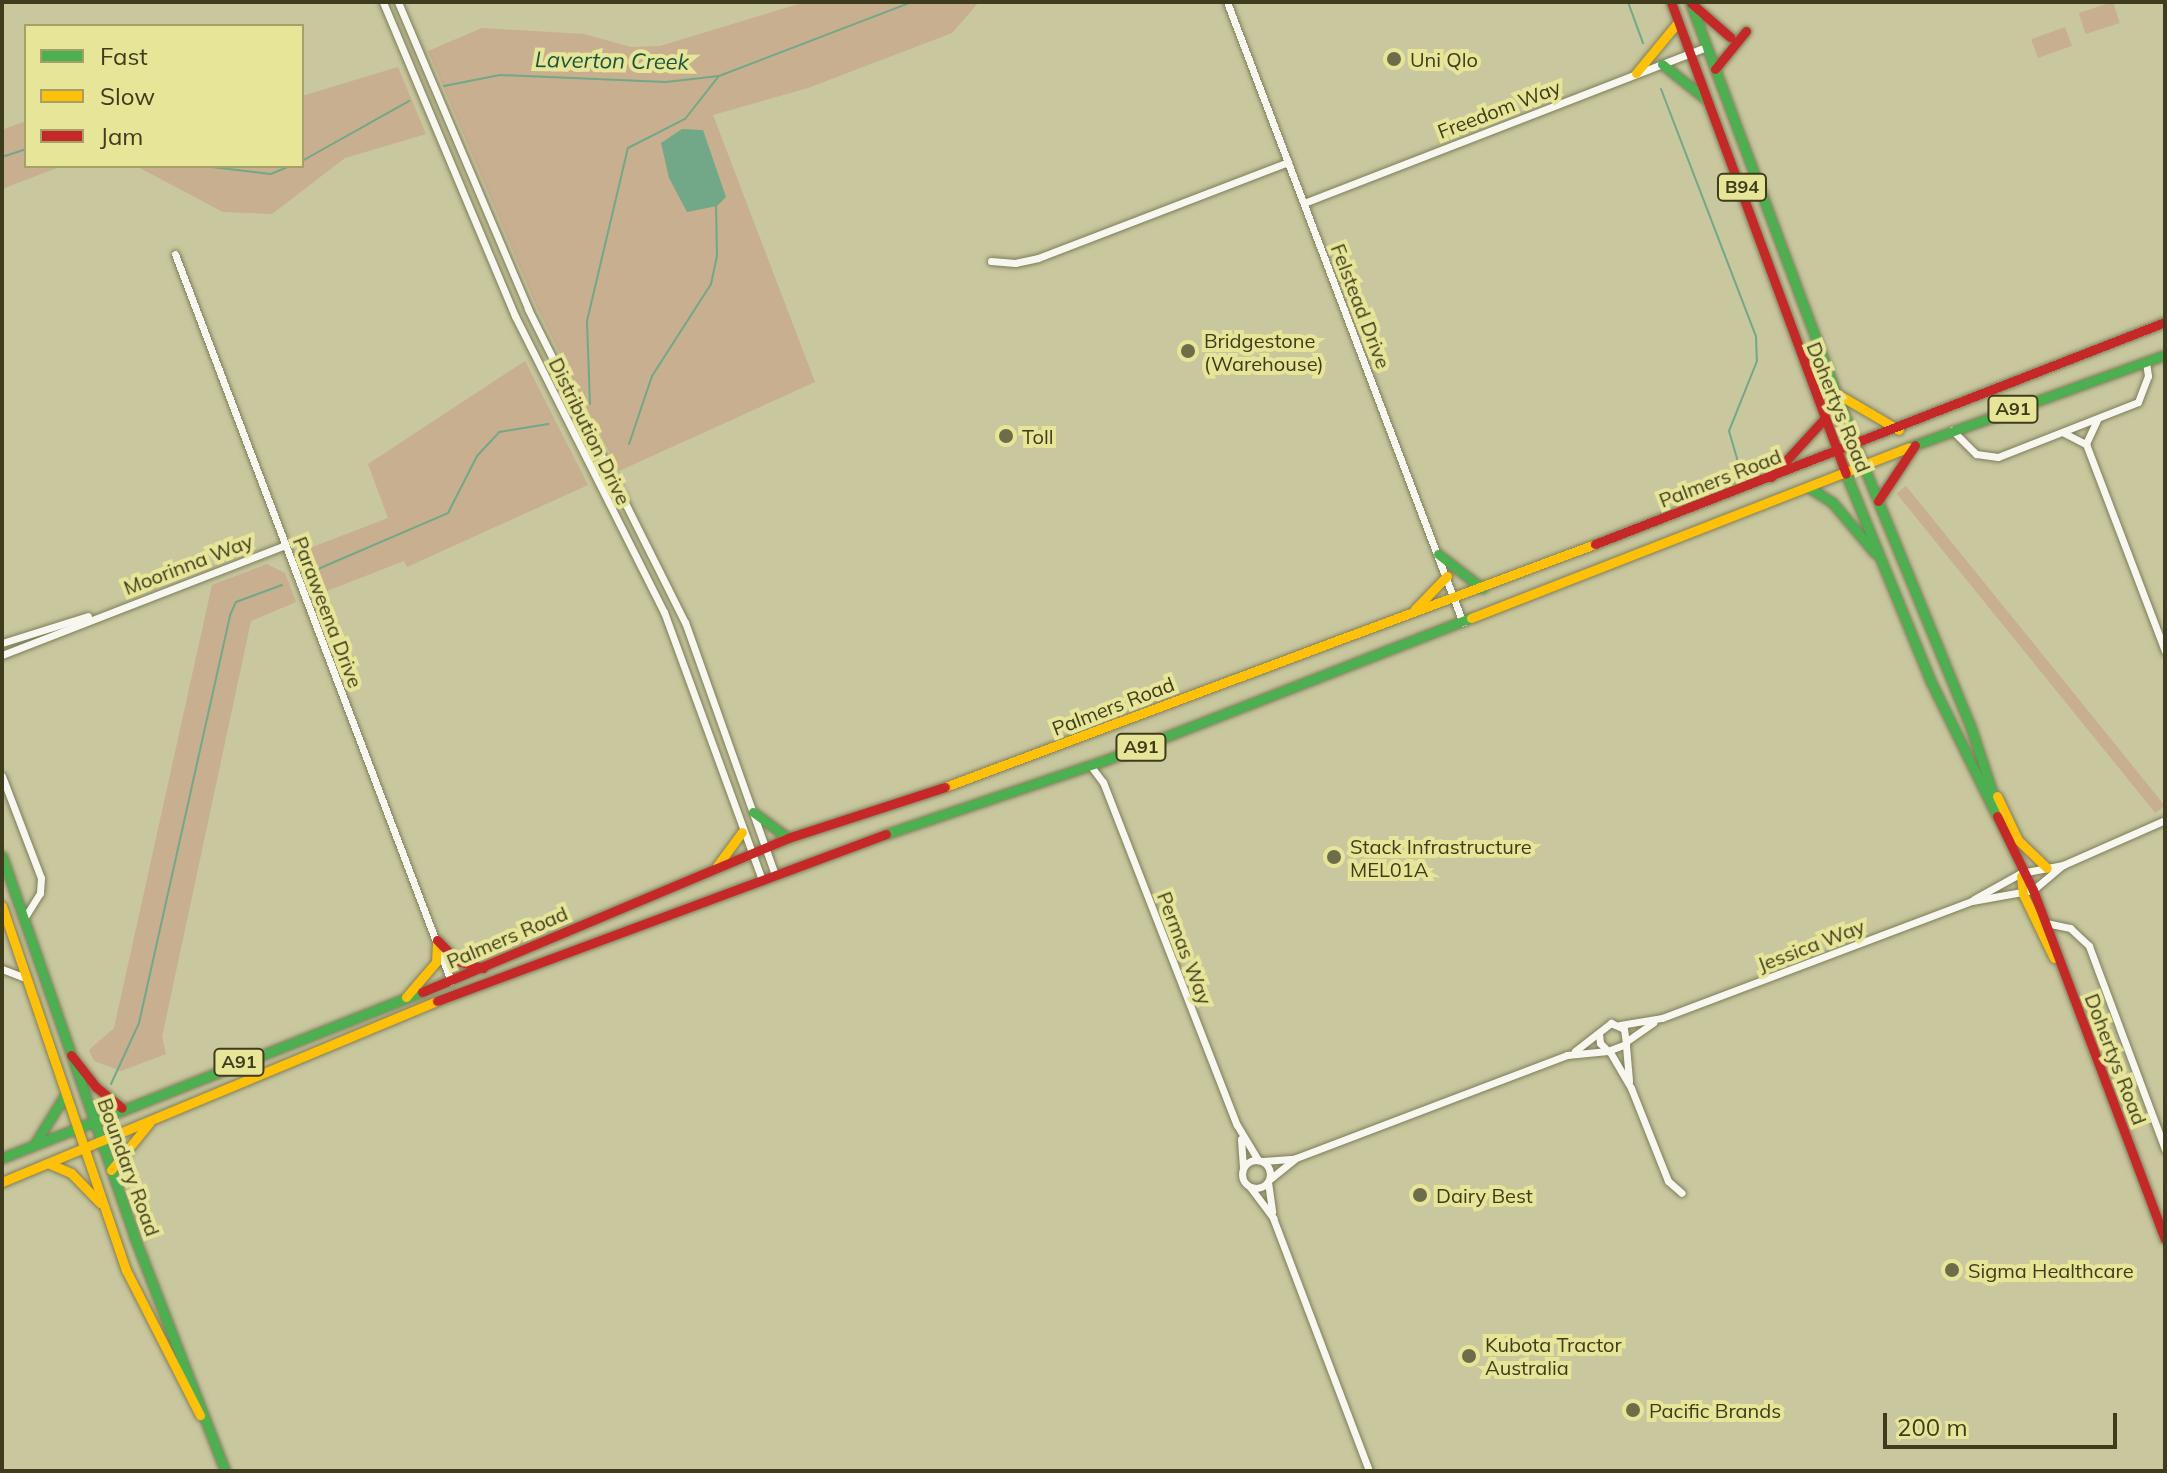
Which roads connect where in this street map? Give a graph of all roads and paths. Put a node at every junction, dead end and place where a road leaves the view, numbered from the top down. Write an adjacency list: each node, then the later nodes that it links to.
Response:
1 (383, 2): 8 (street, Distribution Drive)
2 (398, 2): 7 (street, Distribution Drive)
3 (1227, 2): 17 (street, Felstead Drive)
4 (1671, 2): 6 (main road, Dohertys Road / B94)
5 (1690, 2): 10 (main road); 11 (main road, Dohertys Road / B94)
6 (1678, 22): 12 (main road, Dohertys Road / B94); 15 (main road)
7 (408, 24): 8 (street); 20 (street, Distribution Drive)
8 (395, 31): 22 (street, Distribution Drive)
9 (1746, 31): 14 (main road)
10 (1730, 37)
11 (1706, 47): 12 (street, Freedom Way); 14 (main road, Dohertys Road / B94)
12 (1690, 53): 13 (street, Freedom Way); 16 (main road, Dohertys Road / B94)
13 (1662, 64): 15 (street, Freedom Way); 16 (main road)
14 (1715, 69): 28 (main road, Dohertys Road / B94)
15 (1636, 73): 18 (street, Freedom Way)
16 (1709, 101): 29 (main road, Dohertys Road / B94)
17 (1288, 162): 18 (street, Felstead Drive); 21 (street)
18 (1304, 203): 46 (street, Felstead Drive)
19 (175, 254): 45 (street, Paraweena Drive)
20 (506, 259): 22 (street); 24 (street, Distribution Drive)
21 (991, 261)
22 (494, 264): 25 (street, Distribution Drive)
23 (2165, 322): 31 (main road, Palmers Road / A91)
24 (539, 332): 25 (street); 41 (street, Distribution Drive)
25 (526, 338): 43 (street, Distribution Drive)
26 (2165, 355): 27 (main road, Palmers Road / A91)
27 (2146, 362): 30 (street); 32 (main road, Palmers Road / A91)
28 (1834, 392): 31 (main road); 36 (main road, Dohertys Road / B94)
29 (1824, 419): 37 (main road, Dohertys Road / B94); 40 (main road)
30 (2097, 420): 33 (street); 34 (street)
31 (1899, 430): 36 (main road, Palmers Road / A91)
32 (1952, 430): 33 (street); 35 (main road, Palmers Road / A91)
33 (2063, 433): 34 (street)
34 (2086, 444): 57 (street)
35 (1915, 445): 38 (main road, Palmers Road / A91); 44 (main road)
36 (1855, 447): 37 (main road, Palmers Road / A91); 38 (main road, Dohertys Road / B94)
37 (1838, 453): 39 (main road, Dohertys Road / B94); 40 (main road, Palmers Road / A91)
38 (1864, 467): 39 (main road, Palmers Road / A91); 44 (main road, Dohertys Road / B94)
39 (1846, 474): 42 (main road, Palmers Road / A91); 47 (main road, Dohertys Road / B94)
40 (1769, 479): 49 (main road, Palmers Road / A91)
41 (616, 485): 43 (street); 54 (street, Distribution Drive)
42 (1811, 489): 47 (main road); 53 (main road, Palmers Road / A91)
43 (602, 492): 56 (street, Distribution Drive)
44 (1878, 501): 67 (main road, Dohertys Road / B94)
45 (285, 545): 51 (street, Moorinna Way); 87 (street, Paraweena Drive)
46 (1438, 554): 48 (street, Felstead Drive); 49 (main road)
47 (1883, 561): 69 (main road, Dohertys Road / B94)
48 (1447, 576): 50 (street, Felstead Drive); 52 (main road)
49 (1482, 588): 50 (main road, Palmers Road / A91)
50 (1455, 598): 52 (main road, Palmers Road / A91); 53 (street, Felstead Drive)
51 (102, 613): 55 (street, Moorinna Way); 58 (street, Moorinna Way)
52 (1410, 614): 72 (main road, Palmers Road / A91)
53 (1463, 623): 63 (main road, Palmers Road / A91)
54 (692, 641): 56 (street); 59 (street, Distribution Drive)
55 (2, 643)
56 (678, 646): 60 (street, Distribution Drive)
57 (2165, 651)
58 (2, 655)
59 (706, 678): 60 (street); 61 (street, Distribution Drive)
60 (691, 683): 62 (street, Distribution Drive)
61 (716, 706): 62 (street); 68 (street, Distribution Drive)
62 (700, 712): 71 (street, Distribution Drive)
63 (1106, 760): 64 (main road, Palmers Road / A91); 66 (street, Permas Way)
64 (1090, 765): 66 (street, Permas Way); 79 (main road, Palmers Road / A91)
65 (2, 776): 85 (street)
66 (1103, 782): 109 (street, Permas Way)
67 (1994, 789): 69 (main road, Dohertys Road / B94); 78 (main road)
68 (753, 812): 72 (main road); 73 (street, Distribution Drive)
69 (1999, 815): 80 (main road, Dohertys Road / B94)
70 (2165, 820): 76 (street)
71 (742, 832): 74 (street, Distribution Drive); 77 (main road)
72 (788, 838): 73 (main road, Palmers Road / A91)
73 (765, 847): 74 (main road, Palmers Road / A91); 79 (street, Distribution Drive)
74 (751, 853): 77 (main road, Palmers Road / A91); 81 (street, Distribution Drive)
75 (2, 856): 85 (main road, Boundary Road)
76 (2063, 865): 78 (street, Jessica Way); 82 (street)
77 (717, 866): 89 (main road, Palmers Road / A91)
78 (2047, 868): 80 (street, Jessica Way)
79 (774, 872): 81 (main road, Palmers Road / A91)
80 (2021, 873): 82 (main road, Dohertys Road / B94); 83 (street, Jessica Way)
81 (761, 877): 94 (main road, Palmers Road / A91)
82 (2028, 892): 83 (street, Jessica Way); 86 (main road, Dohertys Road / B94); 93 (main road, Dohertys Road / B94)
83 (1972, 901): 97 (street, Jessica Way)
84 (2, 906): 91 (main road, Boundary Road)
85 (25, 917): 88 (main road, Boundary Road)
86 (2046, 923): 93 (main road, Dohertys Road / B94); 113 (street, Dohertys Road)
87 (437, 940): 89 (main road); 92 (street, Paraweena Drive); 95 (main road)
88 (31, 944): 91 (main road); 102 (main road, Boundary Road)
89 (483, 968): 92 (main road, Palmers Road / A91)
90 (2, 969): 91 (street)
91 (23, 977): 105 (main road, Boundary Road)
92 (451, 981): 94 (street); 95 (main road, Palmers Road / A91); 96 (street, Paraweena Drive)
93 (2067, 981): 127 (main road, Dohertys Road / B94)
94 (466, 992): 96 (main road, Palmers Road / A91)
95 (404, 999): 106 (main road, Palmers Road / A91)
96 (448, 999): 107 (main road, Palmers Road / A91)
97 (1662, 1018): 98 (street, Jessica Way); 100 (street, Jessica Way)
98 (1620, 1025): 99 (street, Jessica Way); 100 (street)
99 (1599, 1033): 101 (street); 103 (street)
100 (1626, 1042): 101 (street, Jessica Way); 104 (street)
101 (1609, 1051): 103 (street); 104 (street)
102 (71, 1055): 106 (main road); 108 (main road, Boundary Road)
103 (1567, 1055): 116 (street)
104 (1631, 1088): 124 (street)
105 (65, 1095): 110 (main road, Boundary Road); 112 (main road)
106 (122, 1108): 108 (main road, Palmers Road / A91)
107 (152, 1119): 111 (main road, Palmers Road / A91); 120 (main road)
108 (93, 1121): 110 (main road, Palmers Road / A91); 111 (main road, Boundary Road)
109 (1237, 1125): 117 (street, Permas Way); 119 (street, Permas Way)
110 (76, 1129): 112 (main road, A91); 114 (main road, Boundary Road)
111 (101, 1142): 114 (main road, Palmers Road / A91); 120 (main road, Boundary Road)
112 (32, 1147): 115 (main road, A91)
113 (2165, 1149)
114 (83, 1150): 118 (main road, A91); 125 (main road, Boundary Road)
115 (2, 1158)
116 (1296, 1158): 117 (street); 121 (street)
117 (1260, 1160): 119 (street); 121 (street, Permas Way)
118 (50, 1164): 122 (main road, A91); 125 (main road)
119 (1243, 1169): 123 (street, Permas Way)
120 (111, 1170): 128 (main road, Boundary Road)
121 (1269, 1180): 123 (street); 126 (street)
122 (2, 1182)
123 (1250, 1187): 126 (street)
124 (1682, 1193)
125 (100, 1203): 129 (main road, Boundary Road)
126 (1273, 1218): 132 (street)
127 (2165, 1239)
128 (173, 1335): 129 (main road); 130 (main road, Boundary Road)
129 (167, 1357): 130 (main road, Boundary Road)
130 (208, 1427): 131 (main road, Boundary Road)
131 (225, 1471)
132 (1369, 1471)

